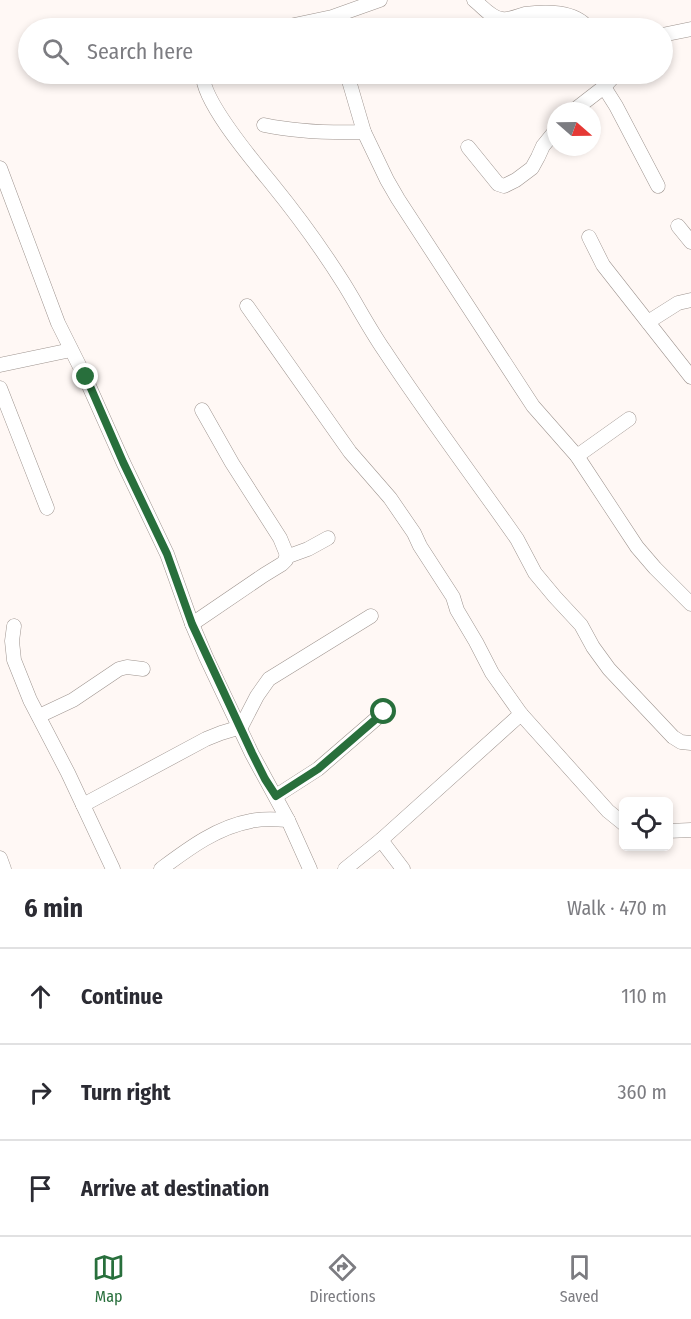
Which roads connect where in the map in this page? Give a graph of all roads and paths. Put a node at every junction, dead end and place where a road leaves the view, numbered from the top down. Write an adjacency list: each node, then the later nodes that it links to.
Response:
1 (380, 0): 3 (street)
2 (474, 0): 4 (street)
3 (343, 18)
4 (498, 18)
5 (506, 18): 6 (street)
6 (576, 18)
7 (691, 29): 8 (street)
8 (673, 33)
9 (205, 84): 45 (street)
10 (350, 84): 15 (street)
11 (607, 84): 12 (street)
12 (604, 87): 13 (street); 19 (street)
13 (585, 102)
14 (264, 125): 15 (street)
15 (364, 132): 32 (street)
16 (547, 141): 17 (street)
17 (468, 147)
18 (0, 168): 26 (street)
19 (658, 186)
20 (678, 226): 22 (street)
21 (589, 237): 25 (street)
22 (691, 242)
23 (691, 300): 25 (street)
24 (247, 306): 42 (street)
25 (648, 322): 28 (street)
26 (71, 350): 27 (street); 38 (street)
27 (0, 365)
28 (691, 376)
29 (0, 388): 33 (street)
30 (202, 410): 35 (street)
31 (630, 419): 32 (street)
32 (577, 456): 36 (street)
33 (47, 508)
34 (328, 538): 35 (street)
35 (286, 557): 38 (street)
36 (691, 604)
37 (371, 616): 44 (street)
38 (192, 624): 44 (street)
39 (14, 626): 43 (street)
40 (143, 669): 43 (street)
41 (384, 712): 46 (street)
42 (521, 714): 49 (street); 52 (street)
43 (39, 716): 47 (street)
44 (241, 728): 46 (street); 47 (street)
45 (691, 743)
46 (276, 796): 48 (street)
47 (83, 805): 55 (street)
48 (288, 820): 56 (street); 57 (street)
49 (619, 820)
50 (691, 830): 51 (street)
51 (673, 831)
52 (381, 840): 58 (street); 59 (street)
53 (0, 858): 54 (street)
54 (4, 869)
55 (113, 869)
56 (161, 869)
57 (310, 869)
58 (345, 869)
59 (403, 869)

